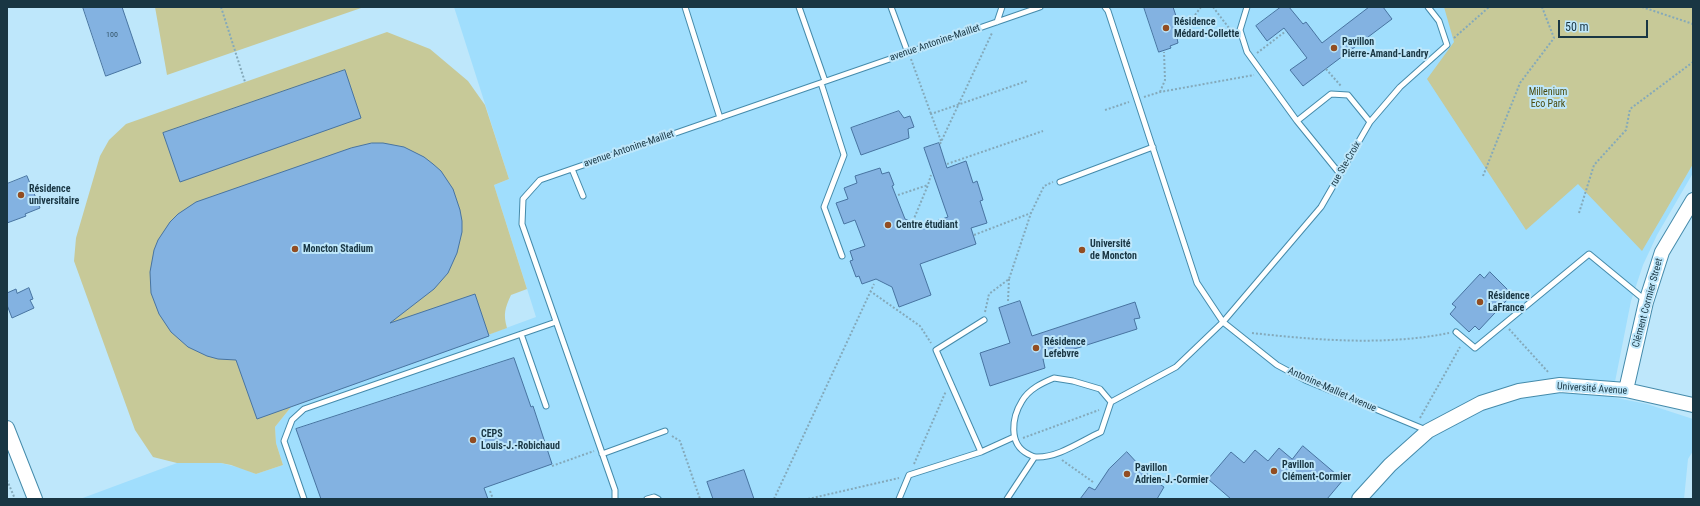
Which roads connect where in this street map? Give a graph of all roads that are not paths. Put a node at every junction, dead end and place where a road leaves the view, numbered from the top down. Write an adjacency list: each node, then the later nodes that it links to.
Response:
1 (685, 7): 12 (lane)
2 (799, 7): 11 (lane)
3 (891, 7): 10 (lane)
4 (1002, 7): 9 (lane)
5 (1040, 7): 9 (lane, avenue Antonine-Maillet)
6 (1105, 7): 15 (lane)
7 (1247, 7): 13 (lane)
8 (1428, 7): 14 (lane, rue Ste-Croix)
9 (997, 22): 10 (lane, avenue Antonine-Maillet)
10 (908, 53): 11 (lane, avenue Antonine-Maillet)
11 (823, 82): 12 (lane, avenue Antonine-Maillet); 21 (lane)
12 (720, 118): 16 (lane, avenue Antonine-Maillet)
13 (1297, 121): 14 (lane); 17 (lane)
14 (1370, 122): 17 (lane, rue Ste-Croix)
15 (1153, 147): 18 (lane); 25 (lane)
16 (572, 169): 19 (lane); 24 (lane, avenue Antonine-Maillet)
17 (1340, 174): 25 (lane, rue Ste-Croix)
18 (1060, 182)
19 (583, 196)
20 (1693, 200): 22 (street, Clément Cormier Street)
21 (842, 256)
22 (1646, 302): 26 (lane); 28 (street, Clément Cormier Street)
23 (984, 320): 37 (lane)
24 (556, 322): 27 (lane); 36 (lane, avenue Antonine-Maillet)
25 (1222, 322): 29 (lane, rue Ste-Croix); 33 (lane, Antonine-Malliet Avenue)
26 (1456, 332)
27 (521, 334): 30 (lane); 40 (lane)
28 (1626, 390): 31 (street, Université Avenue); 33 (street, Université Avenue)
29 (1111, 404): 35 (lane); 38 (lane)
30 (546, 406)
31 (1693, 406)
32 (7, 428): 39 (street)
33 (1422, 429): 46 (street, Université Avenue)
34 (664, 431): 36 (lane)
35 (1015, 439): 37 (lane); 38 (lane)
36 (602, 451): 41 (lane, avenue Antonine-Maillet)
37 (981, 452): 44 (lane)
38 (1034, 458): 45 (lane)
39 (35, 499)
40 (304, 499)
41 (615, 499)
42 (648, 499): 43 (lane)
43 (658, 499)
44 (899, 499)
45 (1007, 499)
46 (1359, 499)

